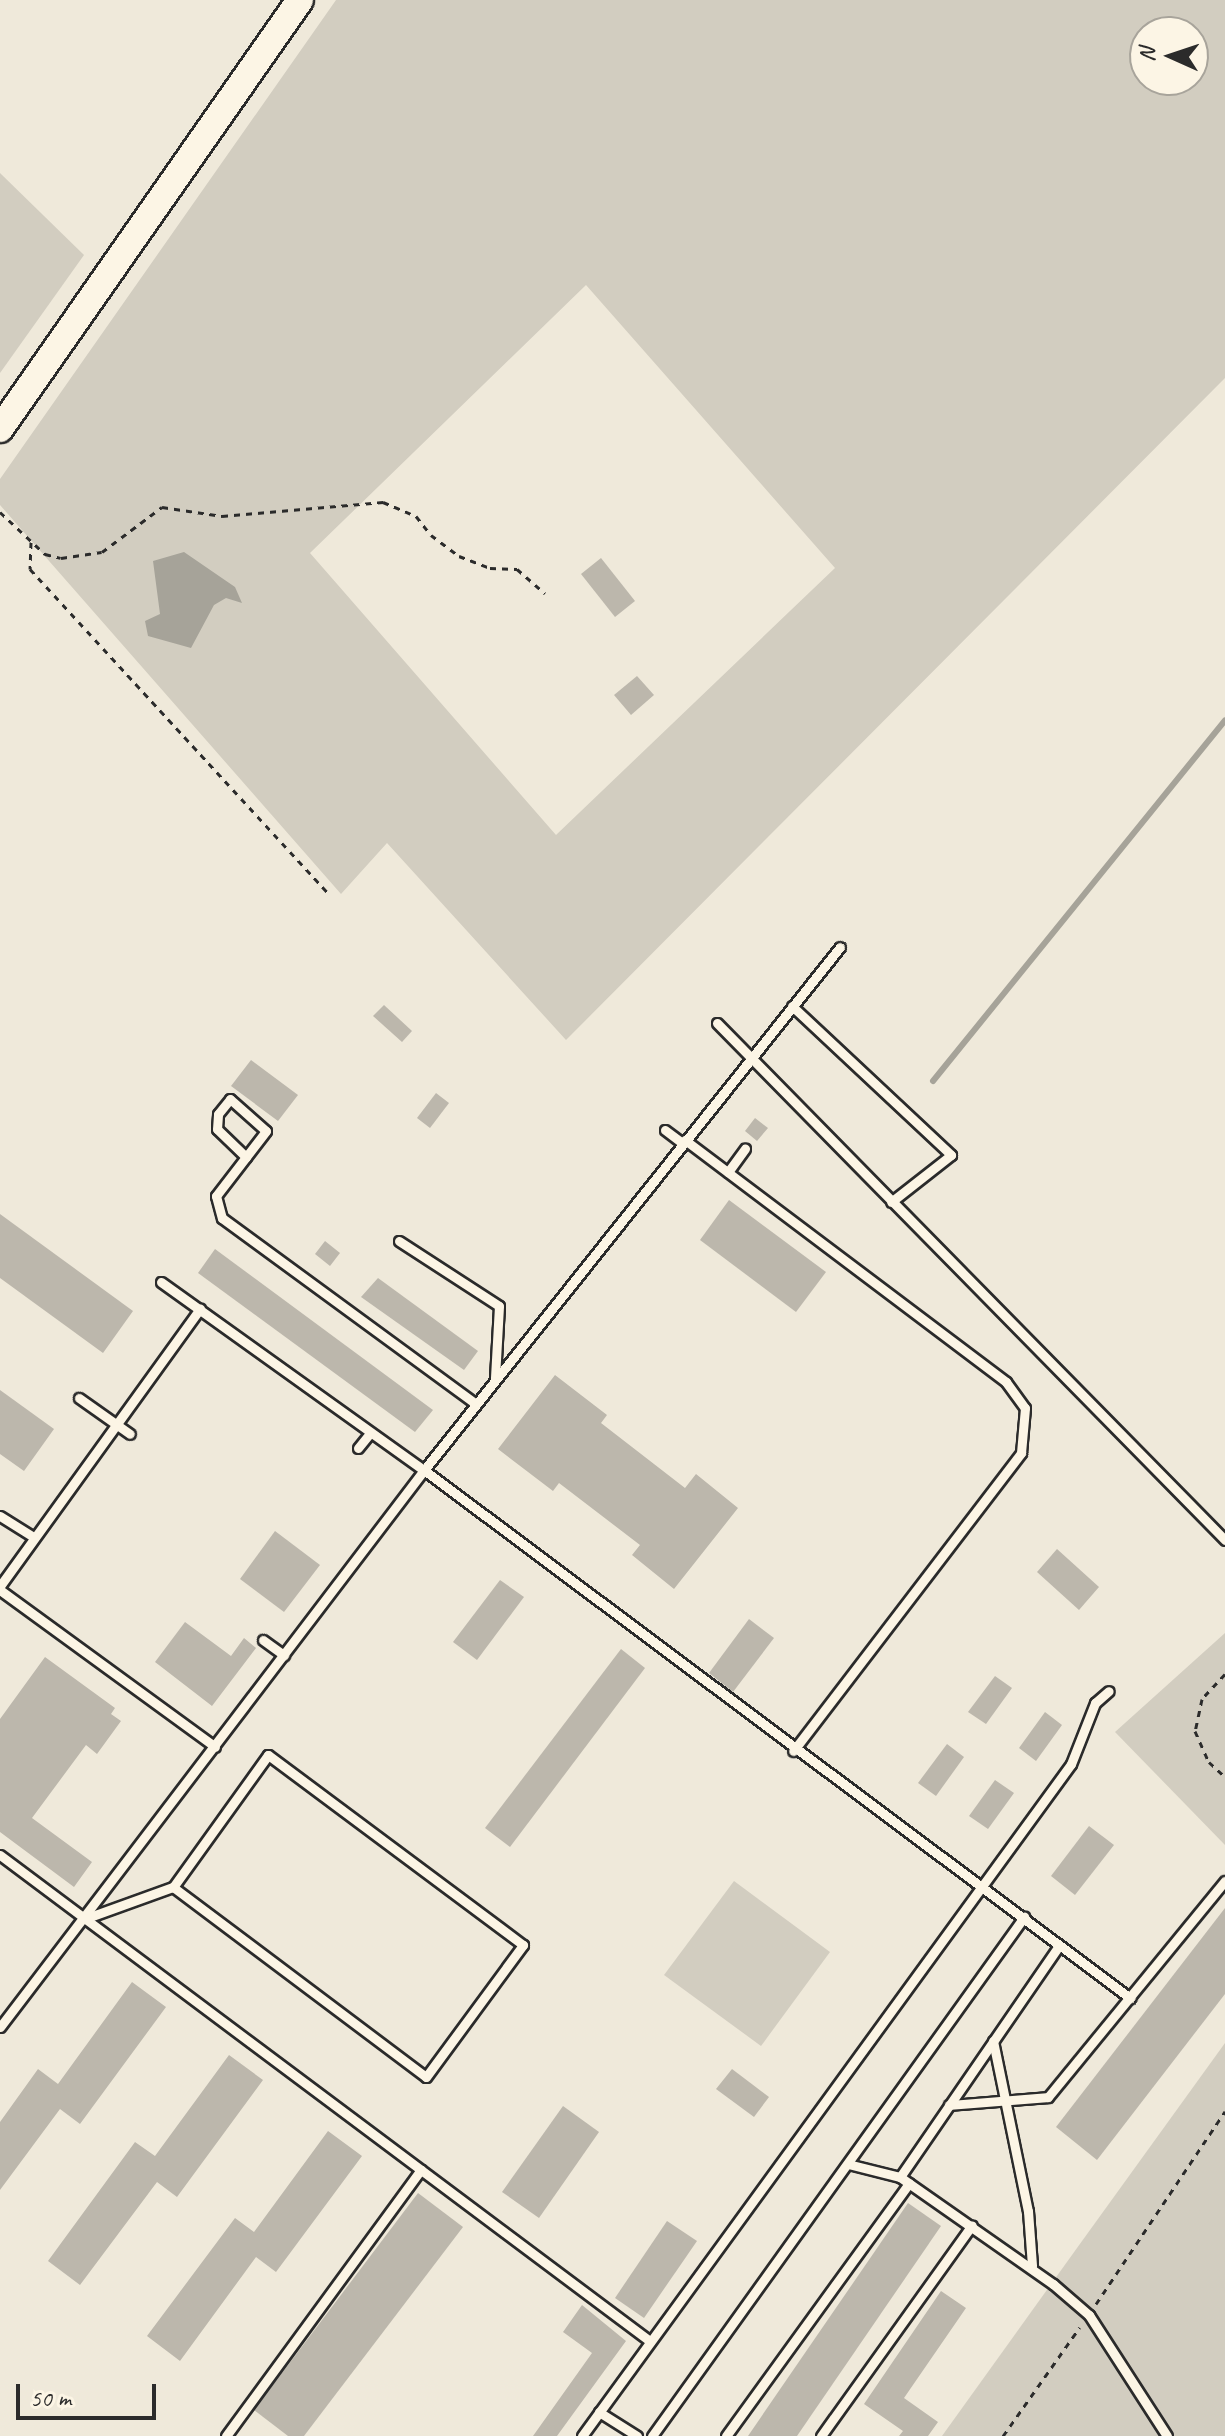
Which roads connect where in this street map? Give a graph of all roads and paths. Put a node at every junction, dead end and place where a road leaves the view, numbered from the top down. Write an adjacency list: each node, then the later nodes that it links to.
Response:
1 (300, 0): 2 (street)
2 (0, 429)
3 (0, 512): 4 (path)
4 (31, 541): 5 (path); 6 (path)
5 (545, 593)
6 (329, 894)
7 (840, 947): 8 (lane)
8 (792, 1006): 10 (lane); 16 (lane)
9 (717, 1023): 10 (lane)
10 (750, 1057): 12 (lane); 16 (lane)
11 (665, 1130): 12 (lane)
12 (684, 1142): 15 (lane); 20 (lane)
13 (745, 1149): 15 (lane)
14 (246, 1157): 14 (lane); 22 (lane)
15 (728, 1172): 37 (lane)
16 (891, 1202): 30 (lane)
17 (399, 1241): 20 (lane)
18 (161, 1282): 19 (lane)
19 (200, 1309): 23 (lane); 24 (lane)
20 (495, 1380): 22 (lane)
21 (79, 1398): 23 (lane)
22 (476, 1404): 27 (lane)
23 (114, 1423): 25 (lane); 29 (lane)
24 (370, 1433): 26 (lane); 27 (lane)
25 (130, 1434)
26 (358, 1448)
27 (424, 1470): 33 (lane); 37 (lane)
28 (0, 1516): 29 (lane)
29 (34, 1537): 31 (lane)
30 (1225, 1540)
31 (0, 1588): 36 (lane)
32 (263, 1640): 33 (lane)
33 (284, 1655): 36 (lane)
34 (1225, 1674): 38 (path)
35 (1109, 1691): 41 (lane)
36 (215, 1747): 44 (lane)
37 (793, 1751): 41 (lane)
38 (1225, 1777)
39 (0, 1855): 44 (lane)
40 (1225, 1881): 46 (lane)
41 (981, 1884): 43 (lane); 59 (lane)
42 (173, 1887): 42 (lane); 44 (lane)
43 (1024, 1917): 45 (lane); 52 (lane)
44 (84, 1919): 47 (lane); 53 (lane)
45 (1059, 1946): 46 (lane); 48 (lane)
46 (1130, 1998): 49 (lane)
47 (0, 2027)
48 (993, 2041): 49 (lane); 50 (lane)
49 (1006, 2101): 50 (lane); 57 (lane)
50 (949, 2105): 54 (lane)
51 (1225, 2111): 58 (path)
52 (848, 2164): 54 (lane); 64 (lane)
53 (421, 2170): 59 (lane); 61 (lane)
54 (900, 2177): 55 (lane)
55 (909, 2183): 56 (lane); 65 (lane)
56 (972, 2225): 57 (lane); 66 (lane)
57 (1032, 2266): 58 (lane)
58 (1089, 2315): 67 (path); 68 (lane)
59 (650, 2341): 60 (lane)
60 (599, 2412): 62 (lane); 63 (lane)
61 (226, 2436)
62 (582, 2436)
63 (637, 2436)
64 (652, 2436)
65 (726, 2436)
66 (821, 2436)
67 (1003, 2436)
68 (1167, 2436)

